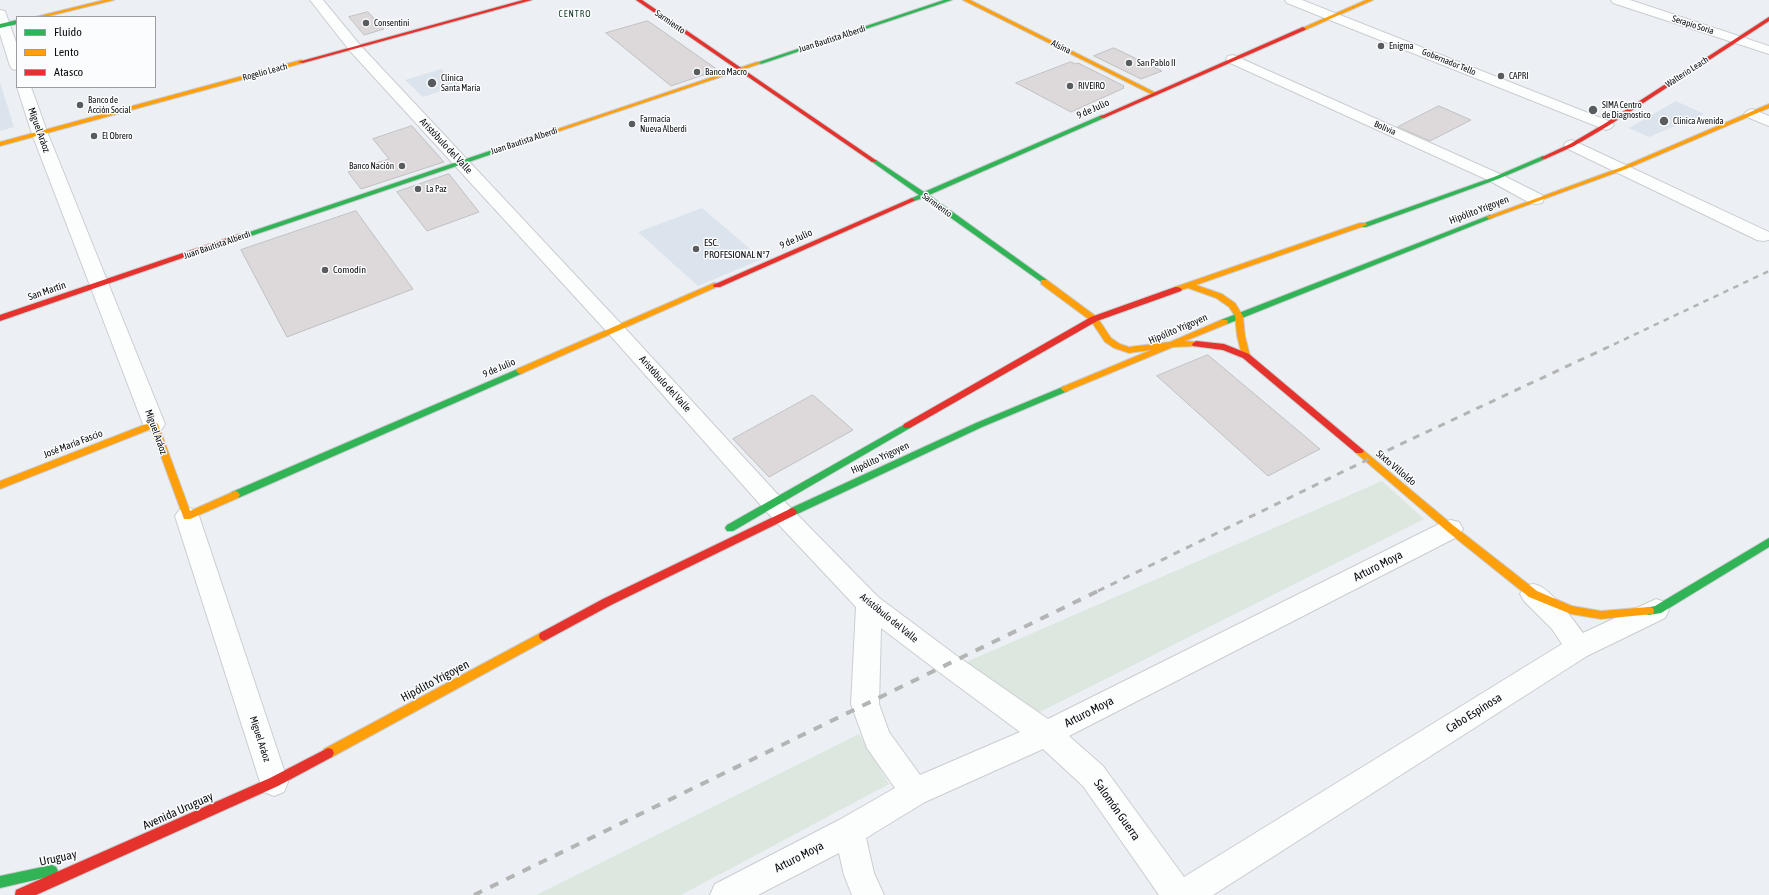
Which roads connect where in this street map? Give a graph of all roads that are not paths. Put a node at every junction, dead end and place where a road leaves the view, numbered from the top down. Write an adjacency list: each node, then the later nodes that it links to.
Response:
1 (111, 0): 10 (street)
2 (316, 0): 16 (street, Aristóbulo del Valle)
3 (529, 0): 16 (street, Rogelio Leach)
4 (639, 0): 20 (street, Sarmiento)
5 (949, 0): 20 (street, Juan Bautista Alberdi)
6 (966, 0): 22 (street, Alsina)
7 (1291, 0): 11 (street, Gobernador Tello)
8 (1370, 0): 11 (street, 9 de Julio)
9 (1618, 0): 15 (street, Serapio Soria)
10 (42, 16)
11 (1332, 16): 18 (street, 9 de Julio); 26 (street, Gobernador Tello)
12 (1769, 19): 15 (street, Walterio Leach)
13 (1, 22): 14 (street); 19 (street)
14 (16, 22)
15 (1737, 39): 17 (street, Serapio Soria); 26 (street, Walterio Leach)
16 (355, 48): 27 (street, Rogelio Leach); 30 (street, Aristóbulo del Valle)
17 (1769, 50)
18 (1233, 59): 22 (street, 9 de Julio); 32 (street, Bolivia)
19 (16, 63)
20 (740, 70): 30 (street, Juan Bautista Alberdi); 33 (street, Sarmiento)
21 (24, 88): 27 (street, Miguel Aráoz)
22 (1155, 94): 33 (street, 9 de Julio)
23 (1769, 106): 24 (street, Hipólito Yrigoyen)
24 (1752, 114): 25 (street); 31 (street, Hipólito Yrigoyen)
25 (1769, 121)
26 (1606, 125): 29 (street, Hipólito Yrigoyen)
27 (40, 134): 28 (street, Rogelio Leach); 36 (street, Miguel Aráoz)
28 (0, 144)
29 (1572, 145): 31 (street); 32 (street, Hipólito Yrigoyen)
30 (461, 162): 36 (street, Juan Bautista Alberdi); 41 (street, Aristóbulo del Valle)
31 (1624, 168): 34 (street, Hipólito Yrigoyen); 35 (street)
32 (1496, 178): 34 (street, Bolivia); 37 (street, Hipólito Yrigoyen)
33 (924, 196): 40 (street, Sarmiento); 41 (street, 9 de Julio)
34 (1536, 199): 38 (street, Hipólito Yrigoyen)
35 (1763, 236)
36 (100, 285): 39 (street, San Martín); 44 (street, Miguel Aráoz)
37 (1190, 286): 38 (street); 40 (street, Hipólito Yrigoyen)
38 (1238, 316): 42 (street, Hipólito Yrigoyen); 43 (street)
39 (0, 318)
40 (1094, 319): 42 (street, Sarmiento); 46 (street, Hipólito Yrigoyen)
41 (616, 330): 46 (street, Aristóbulo del Valle); 47 (street, 9 de Julio)
42 (1172, 344): 43 (street, Sarmiento); 46 (street, Hipólito Yrigoyen)
43 (1246, 356): 48 (street, Sixto Villoldo)
44 (154, 424): 45 (street, José María Fascio); 47 (street, Miguel Aráoz)
45 (0, 484)
46 (779, 510): 49 (street, Hipólito Yrigoyen); 53 (street, Hipólito Yrigoyen); 54 (street, Aristóbulo del Valle)
47 (187, 516): 58 (street, Miguel Aráoz)
48 (1451, 529): 52 (street, Sixto Villoldo); 57 (street, Arturo Moya)
49 (719, 535)
50 (1769, 542): 55 (street, Cabo Espinosa)
51 (692, 550): 53 (street, Hipólito Yrigoyen)
52 (1534, 594): 55 (street, Sixto Villoldo); 56 (street)
53 (608, 602): 58 (street, Hipólito Yrigoyen)
54 (869, 604): 57 (street, Aristóbulo del Valle); 59 (street)
55 (1657, 610): 56 (street, Cabo Espinosa)
56 (1578, 648): 67 (street, Cabo Espinosa)
57 (1046, 734): 59 (street, Arturo Moya); 66 (street, Salomón Guerra)
58 (274, 782): 61 (street, Avenida Uruguay)
59 (915, 792): 60 (street, Arturo Moya)
60 (850, 831): 64 (street, Arturo Moya); 65 (street)
61 (92, 862): 62 (street, Uruguay); 63 (street, Uruguay)
62 (0, 882)
63 (21, 895)
64 (726, 895)
65 (868, 895)
66 (1178, 895)
67 (1185, 895)

